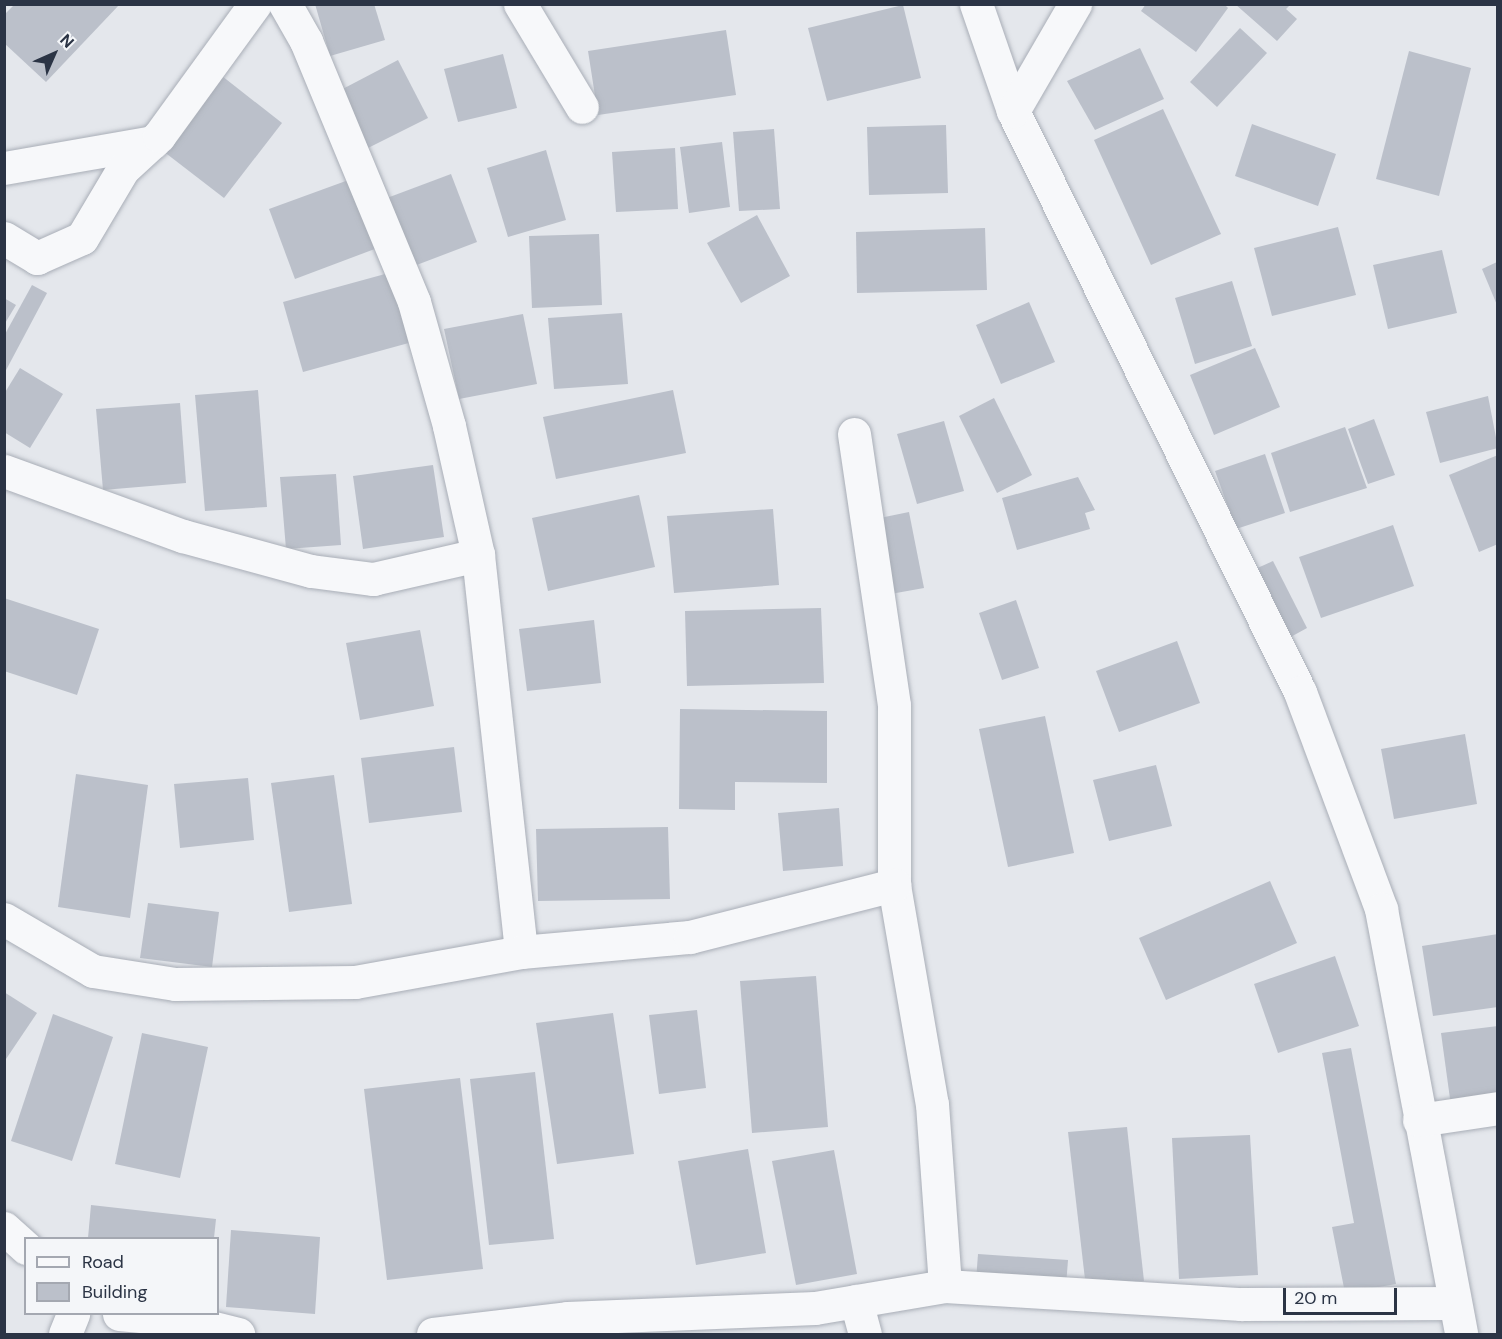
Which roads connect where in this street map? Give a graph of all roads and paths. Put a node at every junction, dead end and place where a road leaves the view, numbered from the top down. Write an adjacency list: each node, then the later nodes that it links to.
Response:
1 (255, 4): 8 (street)
2 (285, 4): 13 (street)
3 (520, 4): 6 (street)
4 (976, 4): 7 (street)
5 (1075, 4): 7 (street)
6 (582, 107)
7 (1013, 111): 18 (street)
8 (153, 142): 9 (street); 10 (street)
9 (4, 168)
10 (4, 238)
11 (854, 434): 14 (street)
12 (4, 471): 13 (street)
13 (478, 555): 16 (street)
14 (894, 885): 16 (street); 21 (street)
15 (4, 920): 16 (street)
16 (521, 952)
17 (1497, 1108): 18 (street)
18 (1419, 1120): 23 (street)
19 (4, 1228): 20 (street)
20 (24, 1246)
21 (945, 1286): 22 (street); 23 (street)
22 (856, 1301): 28 (street); 29 (street)
23 (1454, 1303): 30 (street)
24 (73, 1315): 26 (street)
25 (130, 1315): 27 (street)
26 (65, 1335)
27 (238, 1335)
28 (433, 1335)
29 (865, 1335)
30 (1461, 1335)

